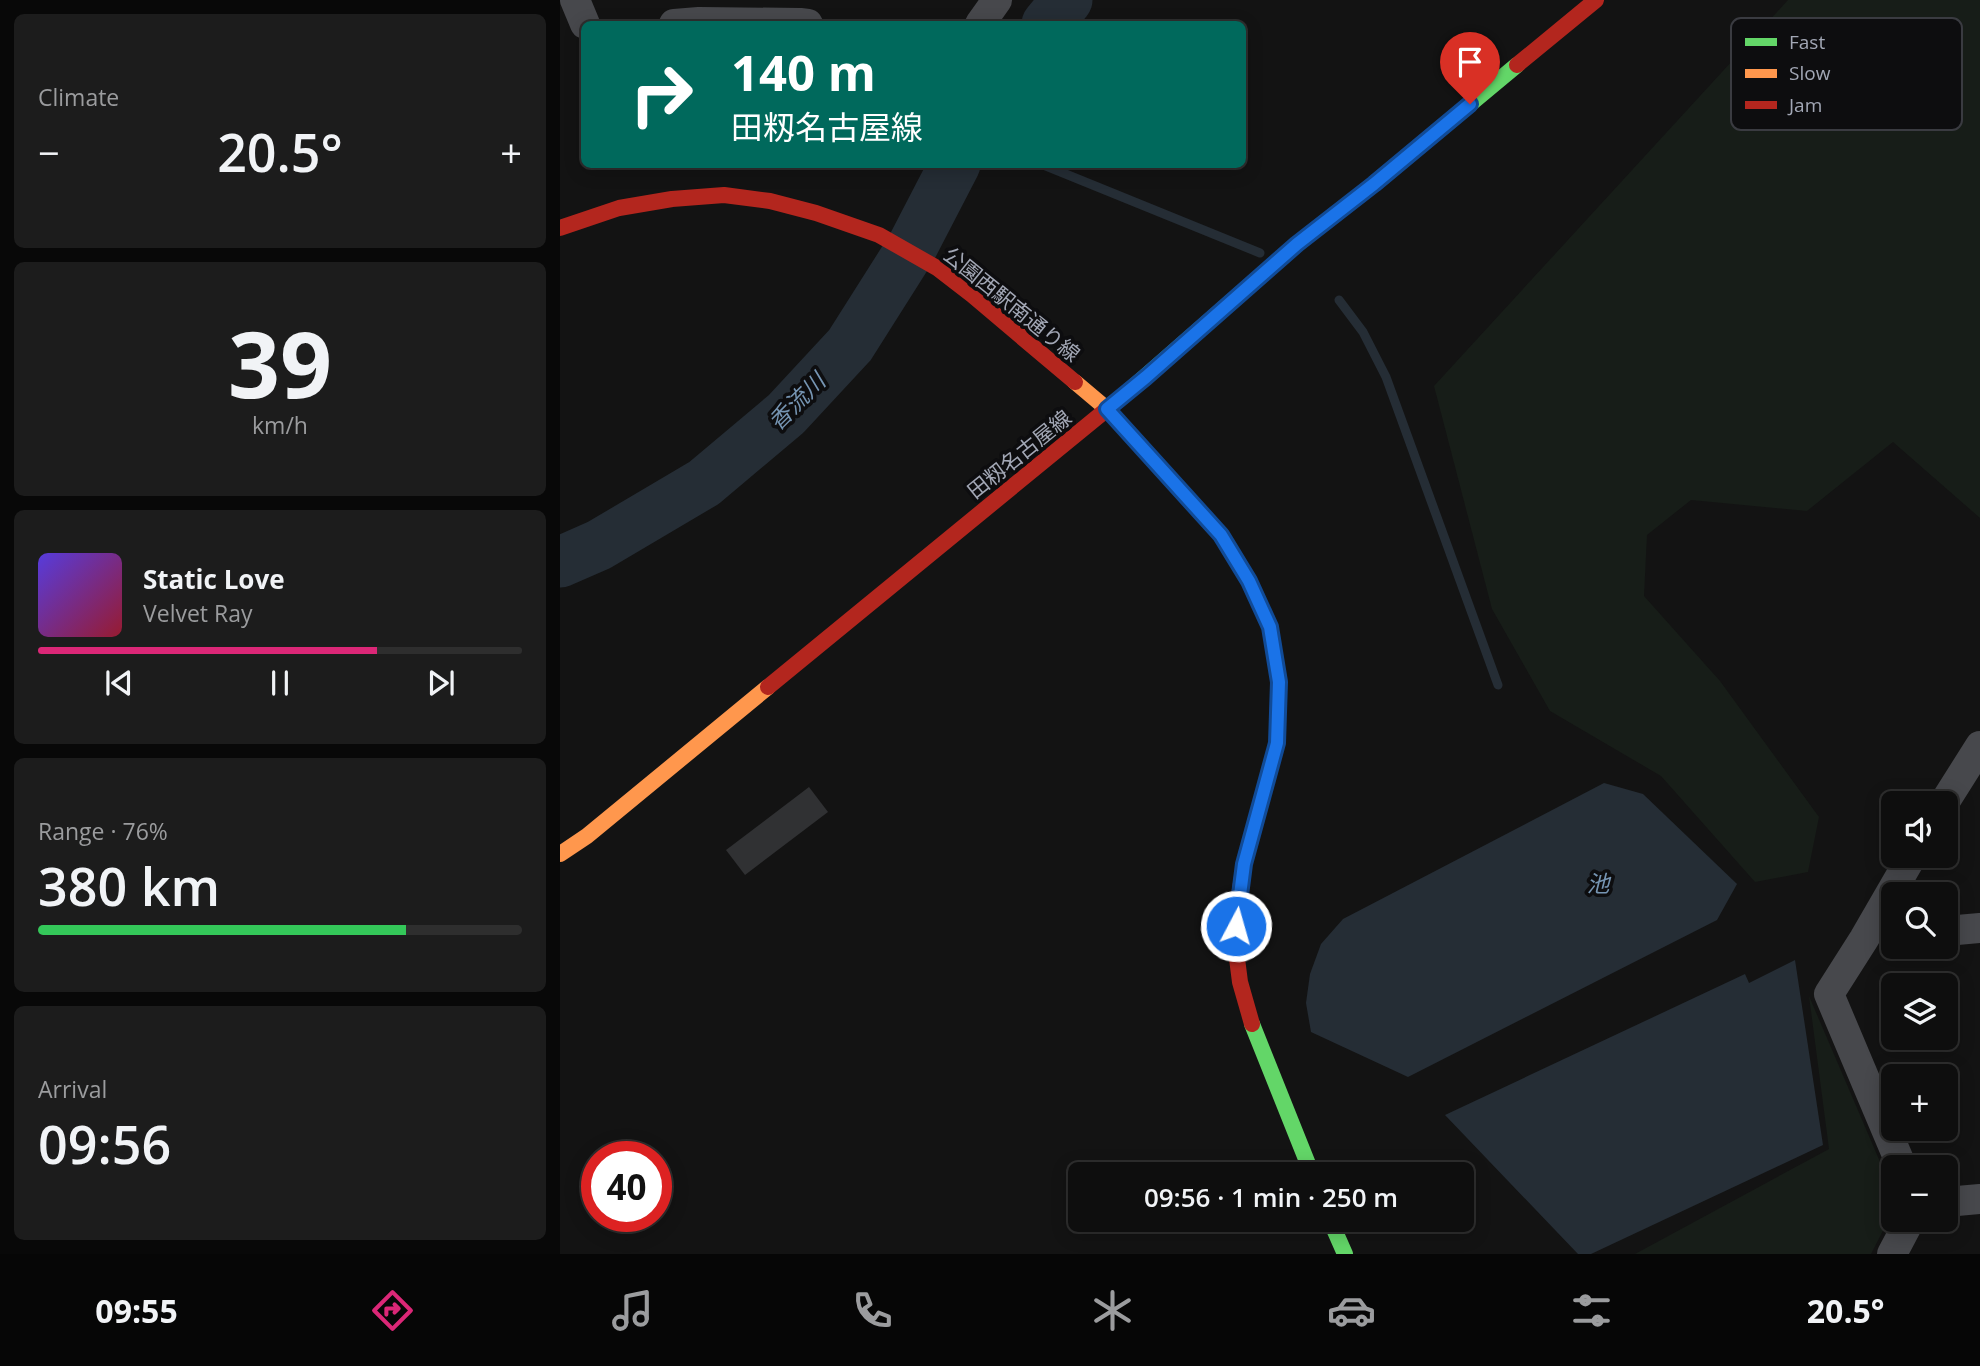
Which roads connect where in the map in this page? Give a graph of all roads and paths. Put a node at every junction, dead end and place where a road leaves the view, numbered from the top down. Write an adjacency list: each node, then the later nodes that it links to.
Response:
1 (575, 0): 5 (street)
2 (997, 0): 7 (street)
3 (1596, 0): 9 (street, 田籾名古屋線)
4 (806, 16): 6 (street)
5 (584, 21)
6 (716, 21)
7 (982, 21)
8 (560, 228): 9 (street, 公園西駅南通り線)
9 (1107, 409): 12 (street, 田籾名古屋線); 19 (street, 公園西駅南通り線)
10 (1980, 746): 11 (street)
11 (1952, 791)
12 (560, 854)
13 (1905, 868): 17 (street)
14 (1980, 928): 15 (street)
15 (1958, 930)
16 (1881, 937): 17 (street)
17 (1864, 939): 18 (street)
18 (1897, 1155)
19 (1307, 1162)
20 (1980, 1199): 21 (street)
21 (1958, 1201)
22 (1335, 1232): 24 (street)
23 (1904, 1232): 25 (street)
24 (1345, 1254)
25 (1892, 1254)

